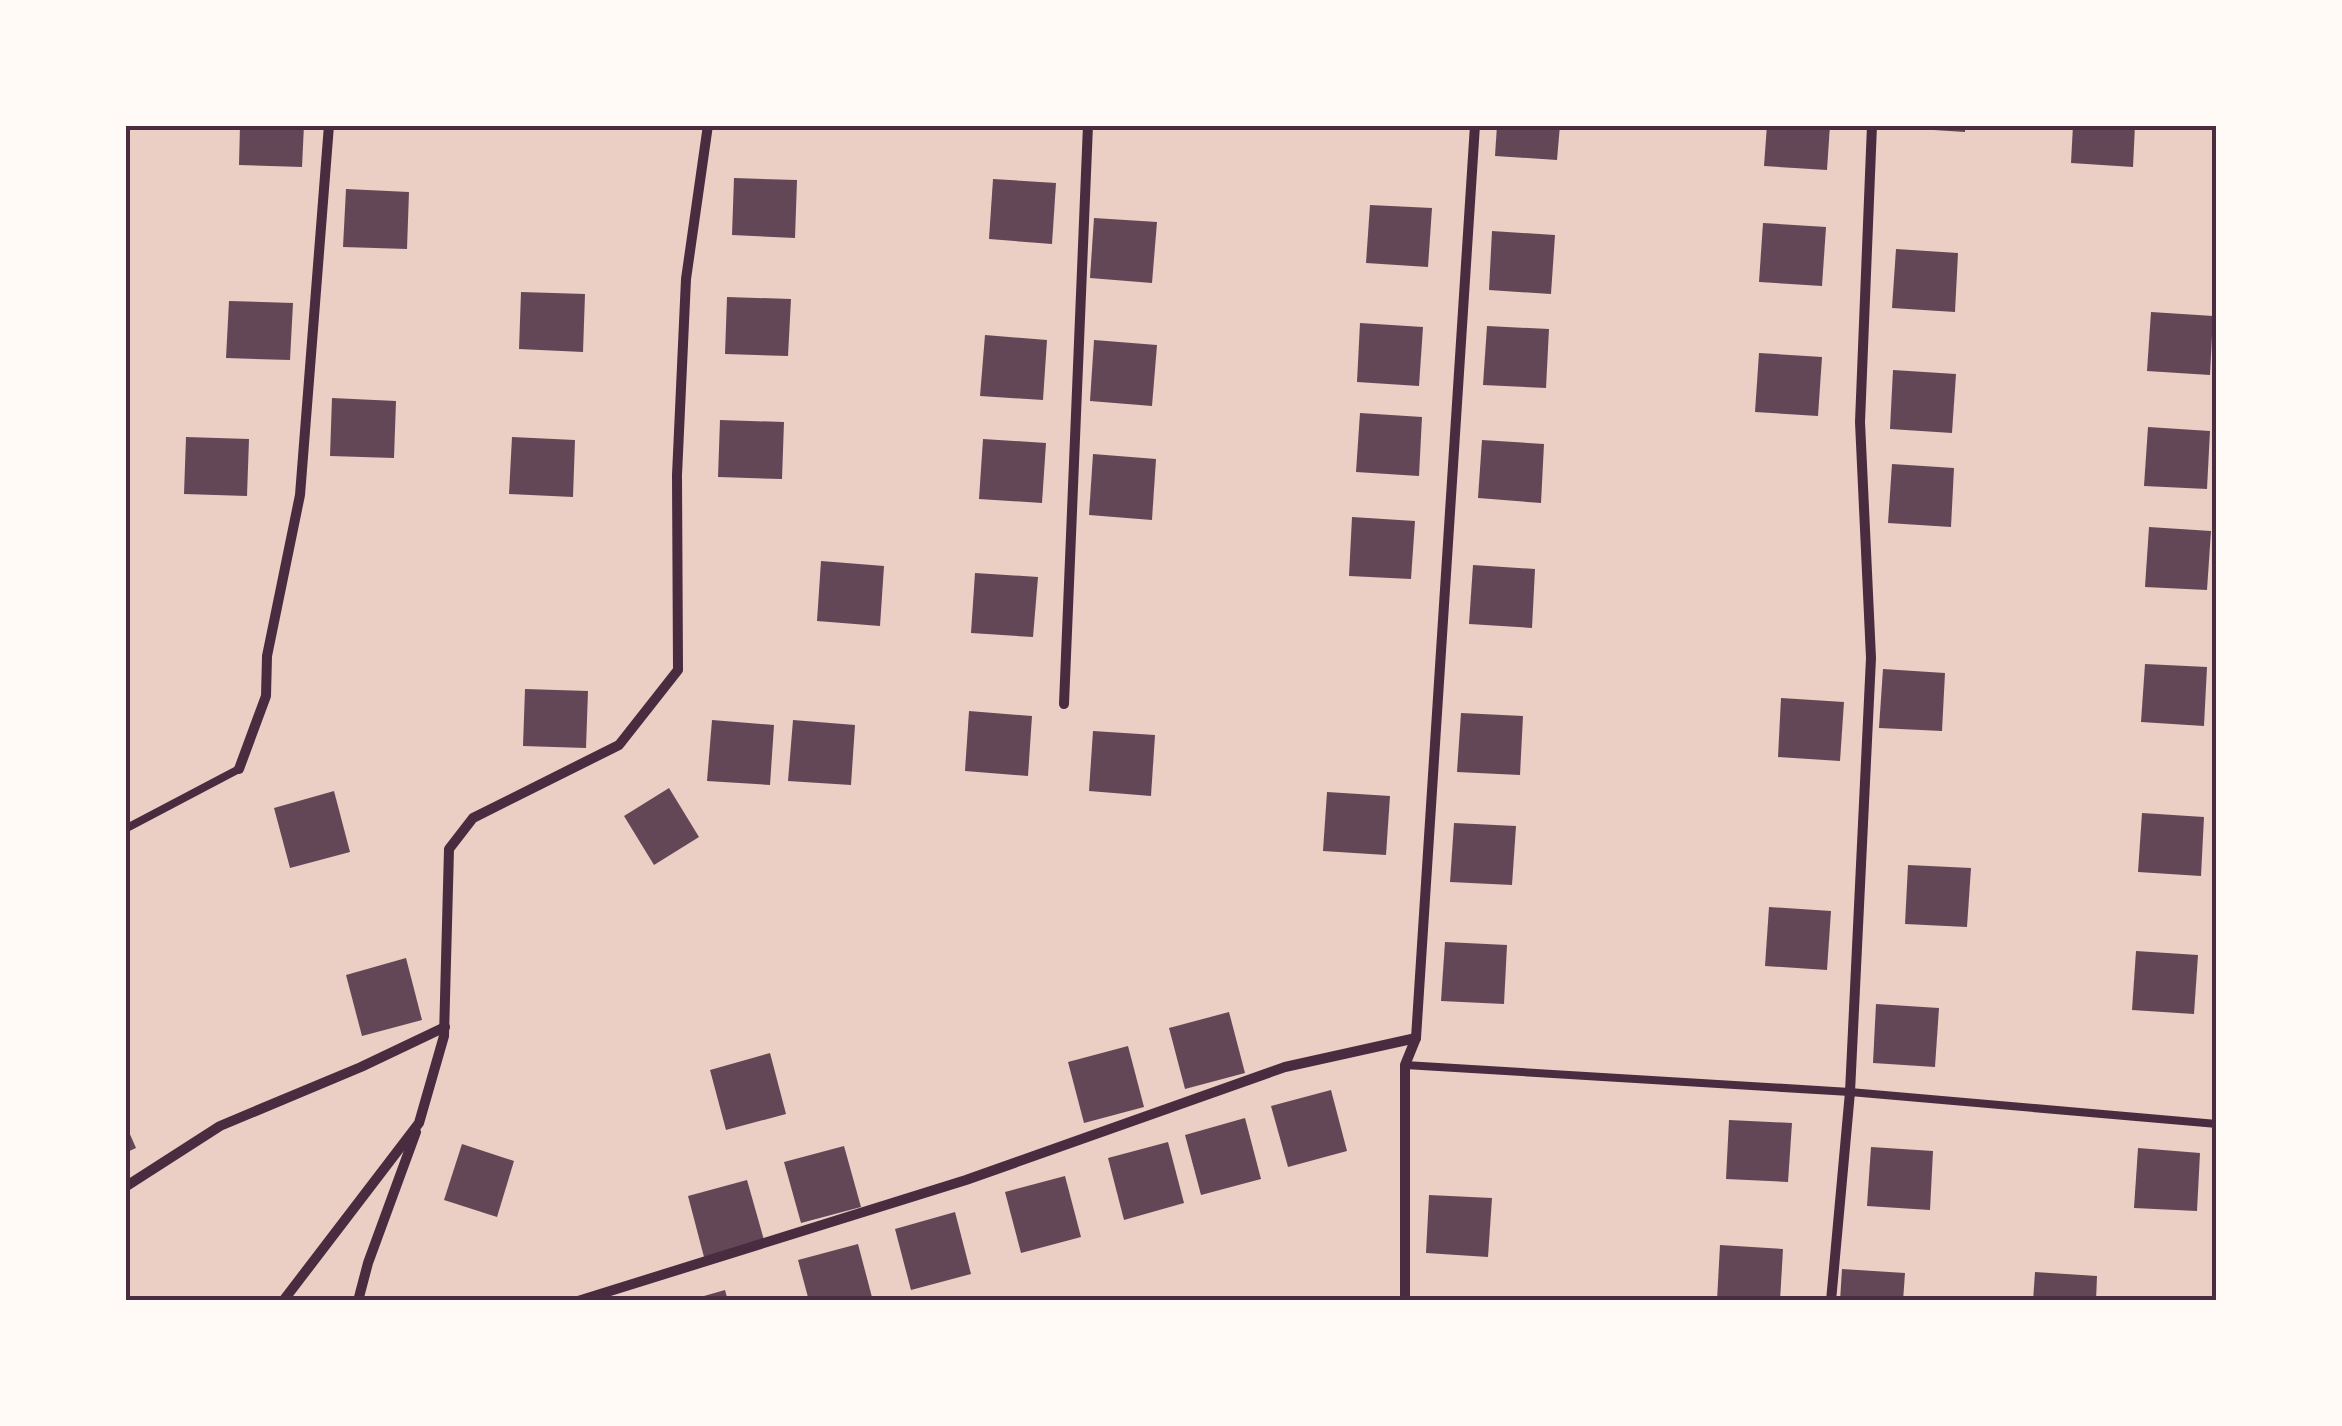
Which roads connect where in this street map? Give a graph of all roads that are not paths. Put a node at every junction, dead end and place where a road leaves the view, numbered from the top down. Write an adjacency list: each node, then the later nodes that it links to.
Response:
1 (330, 125): 7 (street)
2 (708, 125): 9 (street)
3 (1088, 125): 6 (street)
4 (1475, 125): 10 (street)
5 (1872, 125): 12 (street)
6 (1064, 704)
7 (239, 769): 8 (lane)
8 (125, 829)
9 (444, 1027): 13 (street); 15 (street)
10 (1416, 1038): 11 (street); 18 (street)
11 (1405, 1065): 12 (lane); 19 (street)
12 (1850, 1092): 14 (lane); 20 (street)
13 (420, 1123): 16 (street); 17 (street)
14 (2217, 1124)
15 (125, 1187)
16 (283, 1301)
17 (358, 1301)
18 (578, 1301)
19 (1404, 1301)
20 (1832, 1301)

